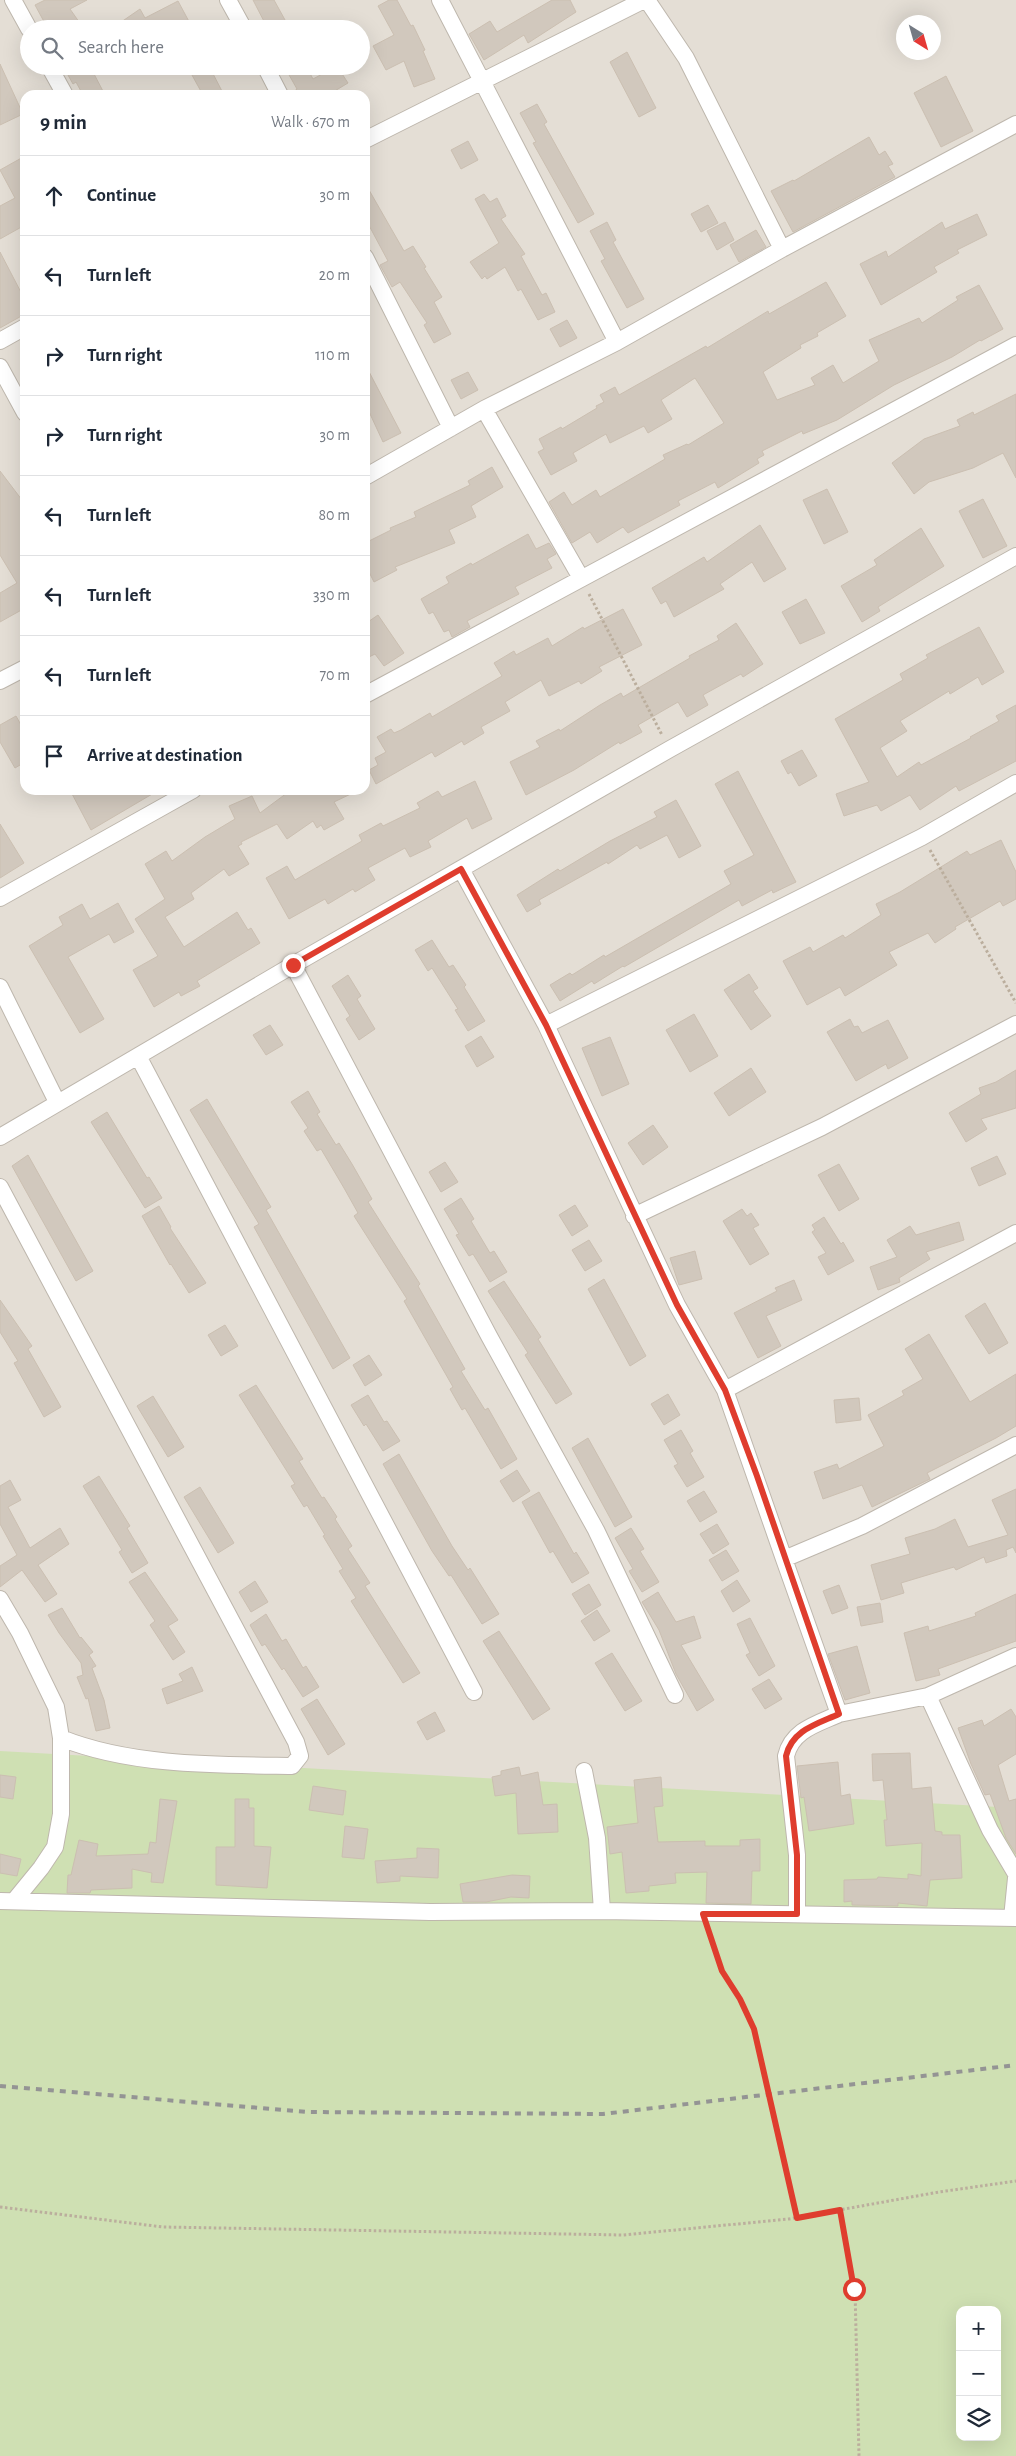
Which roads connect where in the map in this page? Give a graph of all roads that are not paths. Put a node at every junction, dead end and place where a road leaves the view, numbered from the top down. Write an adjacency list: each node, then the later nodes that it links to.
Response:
1 (13, 0): 5 (street)
2 (228, 0): 6 (street)
3 (440, 0): 9 (street)
4 (646, 0): 9 (street); 14 (street)
5 (24, 20)
6 (239, 20)
7 (55, 75): 10 (street)
8 (269, 75): 11 (street)
9 (482, 83): 13 (street); 18 (street)
10 (62, 90)
11 (277, 90)
12 (1016, 124): 14 (street)
13 (370, 138)
14 (782, 249): 18 (street)
15 (370, 267): 23 (street)
16 (20, 330): 17 (street)
17 (0, 341)
18 (617, 342): 22 (street)
19 (1016, 344): 26 (street)
20 (0, 367): 21 (street)
21 (20, 404)
22 (484, 409): 23 (street); 26 (street)
23 (451, 428): 24 (street)
24 (370, 474)
25 (1016, 556): 32 (street)
26 (580, 578): 29 (street)
27 (20, 671): 28 (street)
28 (0, 681)
29 (370, 692)
30 (1016, 784): 37 (street)
31 (184, 795): 33 (street)
32 (461, 869): 34 (street); 37 (street)
33 (0, 898)
34 (293, 965): 38 (street); 50 (street)
35 (0, 987): 39 (street)
36 (1016, 1024): 42 (street)
37 (546, 1025): 42 (street)
38 (138, 1056): 39 (street); 49 (street)
39 (57, 1102): 40 (street)
40 (0, 1137)
41 (0, 1187): 53 (street)
42 (634, 1216): 44 (street)
43 (1016, 1233): 44 (street)
44 (725, 1390): 46 (street)
45 (1016, 1445): 46 (street)
46 (784, 1558): 52 (street)
47 (0, 1599): 53 (street)
48 (1016, 1656): 51 (street)
49 (474, 1692)
50 (675, 1695)
51 (928, 1696): 52 (street); 55 (street)
52 (839, 1714): 59 (street)
53 (61, 1738): 57 (street)
54 (584, 1771): 58 (street)
55 (1016, 1874)
56 (1016, 1878): 60 (street)
57 (7, 1901): 58 (street)
58 (602, 1911): 59 (street)
59 (797, 1914): 60 (street)
60 (1014, 1918)

